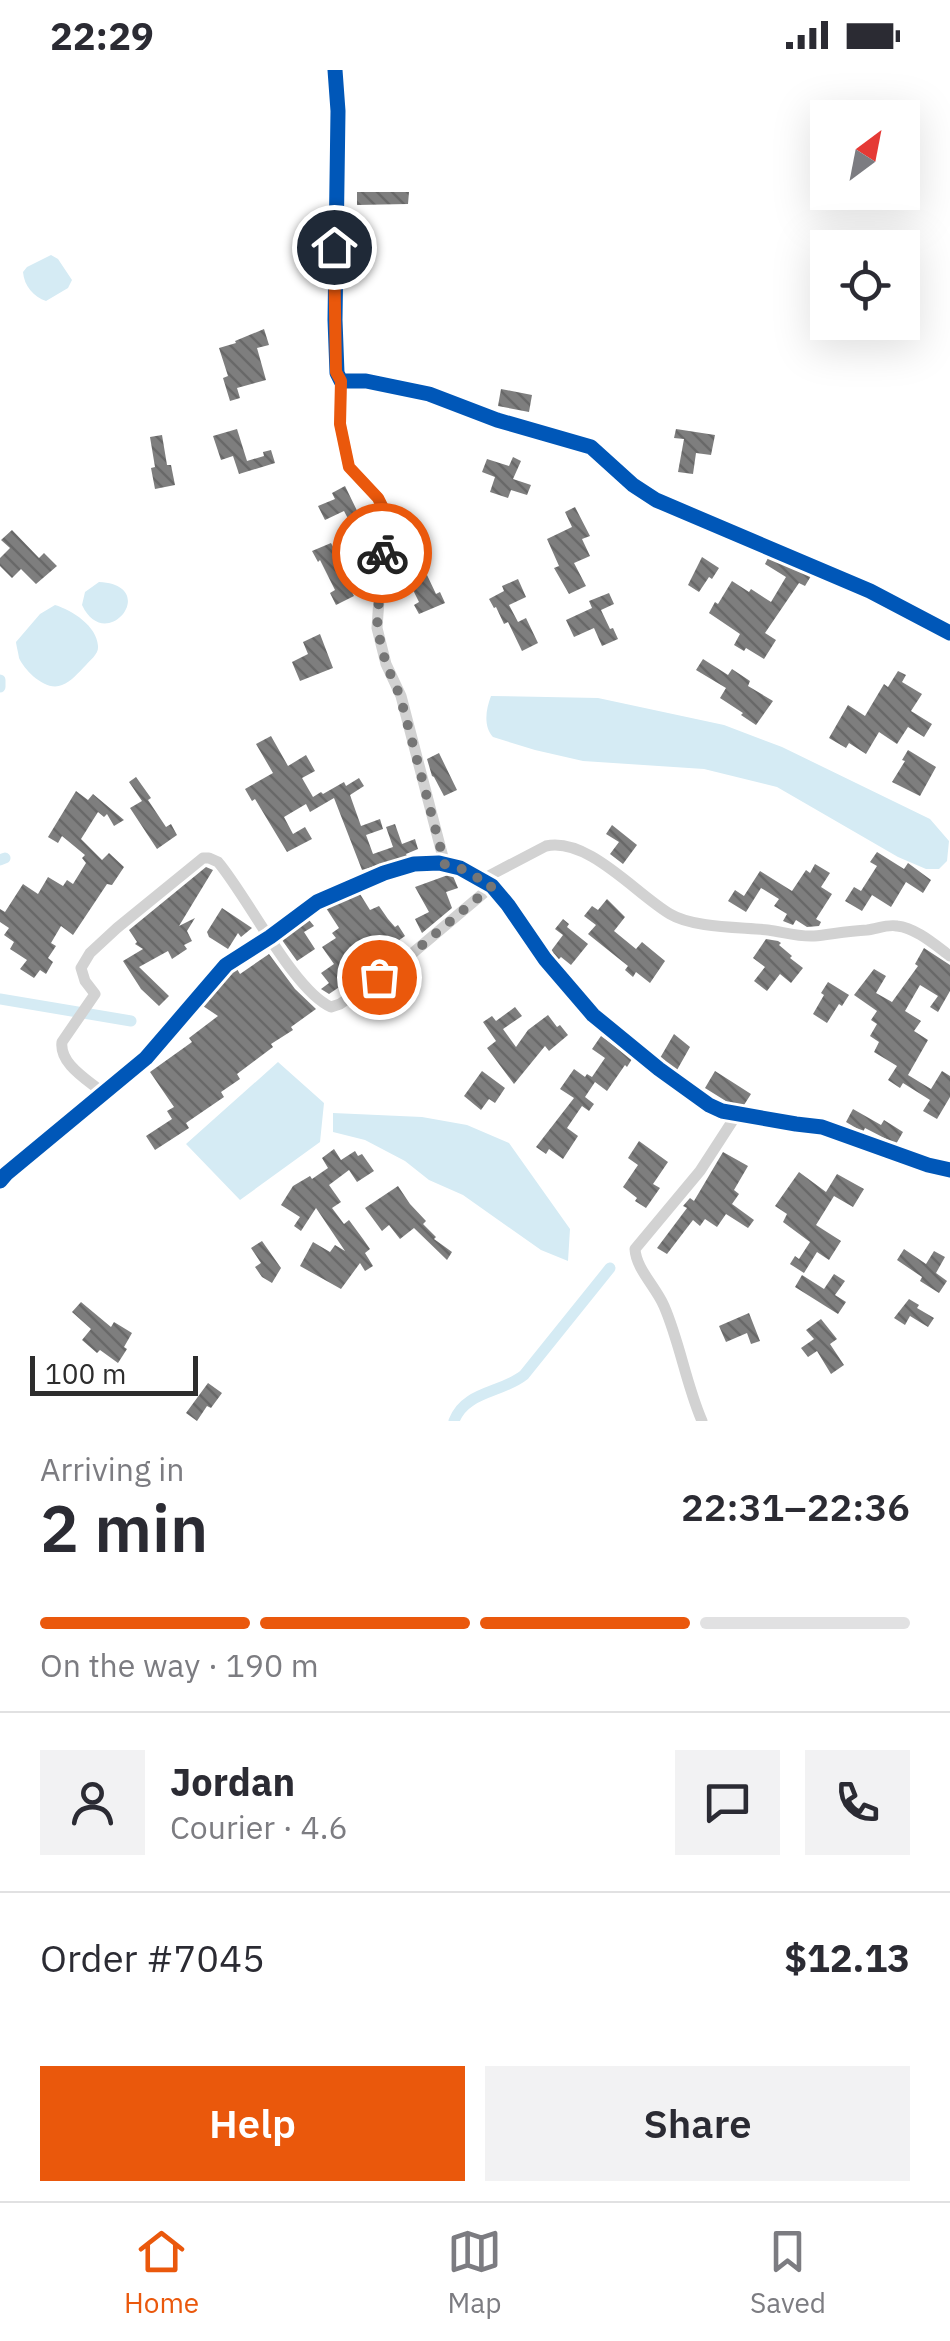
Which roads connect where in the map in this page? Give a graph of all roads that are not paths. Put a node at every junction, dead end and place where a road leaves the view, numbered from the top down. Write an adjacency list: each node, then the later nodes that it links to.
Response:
1 (335, 70): 2 (street)
2 (341, 381): 3 (street); 4 (street)
3 (950, 633)
4 (445, 865): 5 (street); 6 (street)
5 (486, 883): 6 (street); 7 (street); 9 (street)
6 (270, 937): 8 (street); 8 (street)
7 (950, 956)
8 (103, 1093): 11 (street)
9 (737, 1114): 10 (street); 12 (street)
10 (950, 1170)
11 (0, 1181)
12 (702, 1421)

